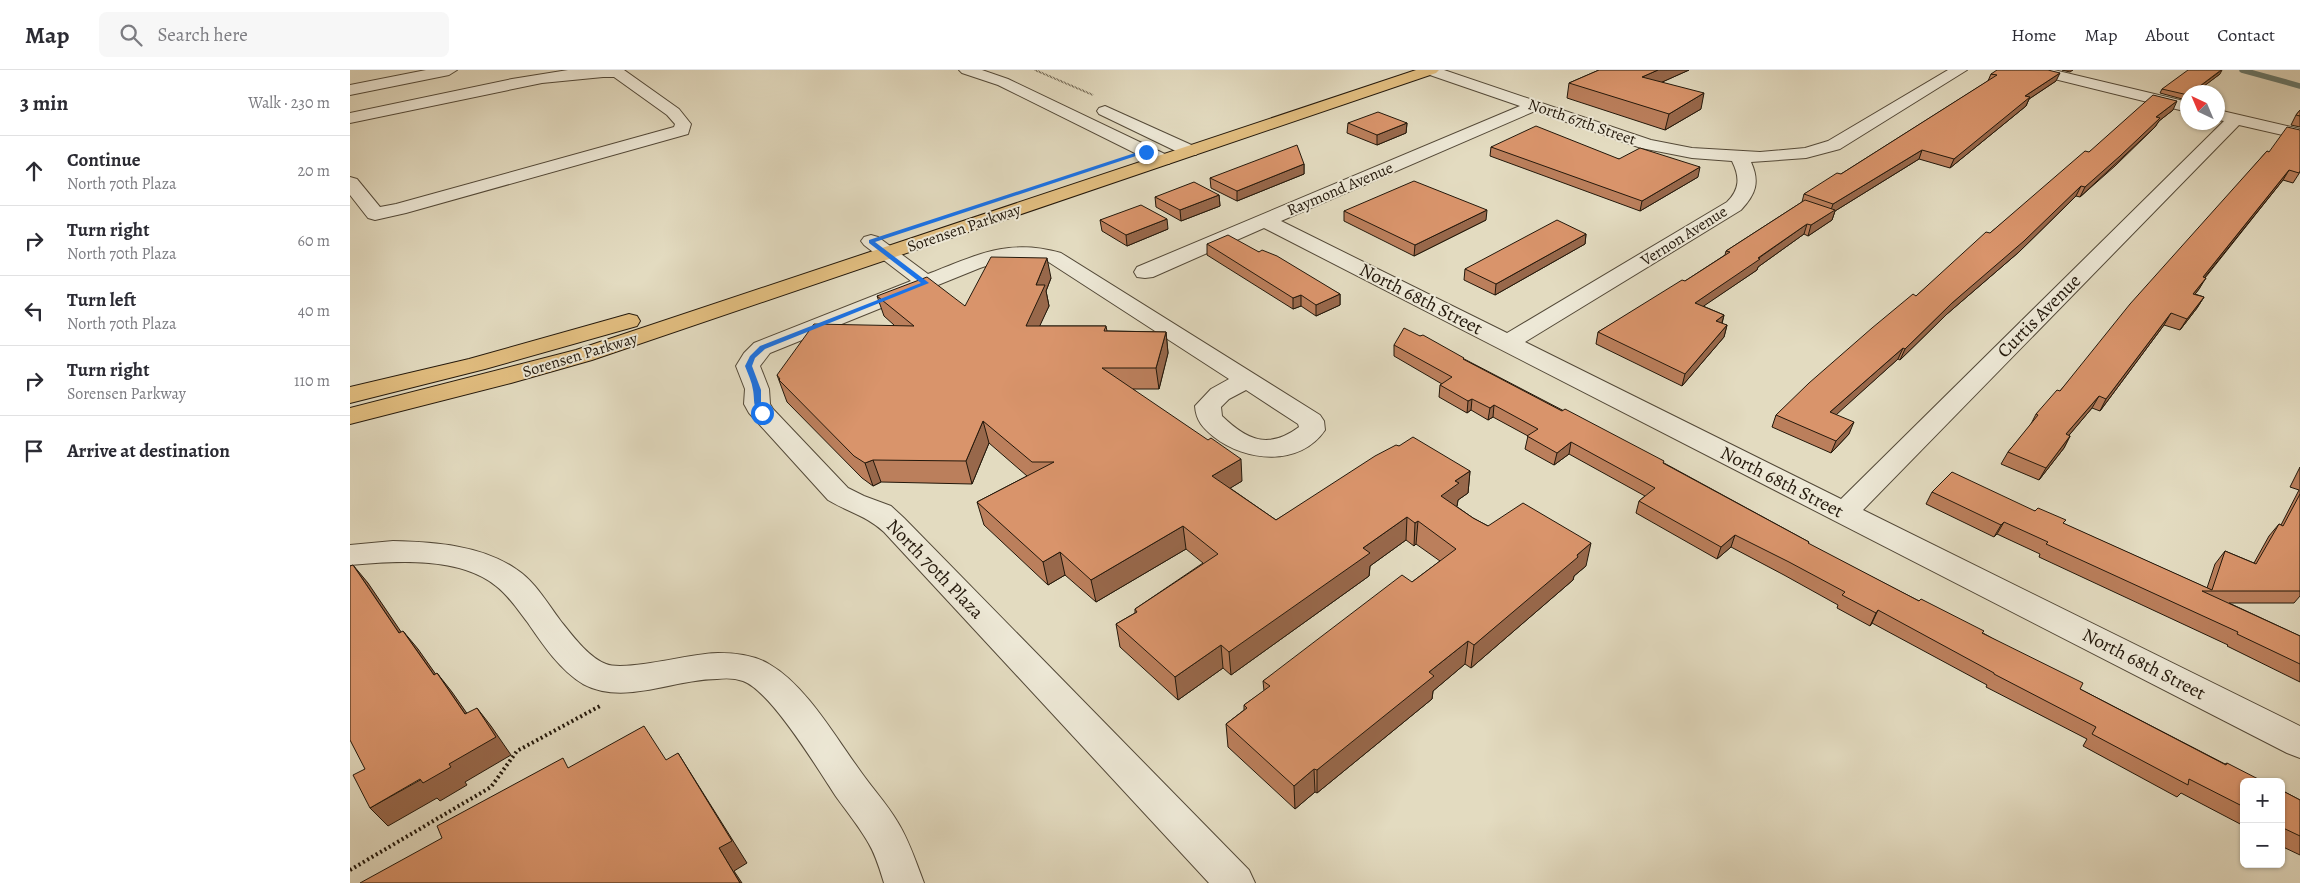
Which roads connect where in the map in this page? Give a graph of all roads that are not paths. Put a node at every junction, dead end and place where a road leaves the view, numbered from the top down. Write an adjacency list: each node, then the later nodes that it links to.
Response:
1 (449, 70): 9 (street)
2 (967, 70): 19 (street)
3 (1392, 70): 19 (main road, Sorensen Parkway)
4 (1430, 70): 14 (street, North 67th Street); 19 (main road, Sorensen Parkway)
5 (1959, 70): 20 (street)
6 (2035, 70): 13 (street)
7 (465, 75): 11 (street)
8 (567, 78): 17 (street); 21 (street)
9 (350, 90)
10 (526, 97): 15 (street)
11 (350, 99)
12 (1087, 102): 19 (street)
13 (2180, 105)
14 (1534, 106): 20 (street, North 67th Street); 22 (street, Raymond Avenue)
15 (455, 112)
16 (2226, 116): 18 (street); 30 (street, Curtis Avenue)
17 (350, 118)
18 (2300, 134)
19 (1168, 151): 23 (main road, Sorensen Parkway)
20 (1739, 156): 26 (street, Vernon Avenue)
21 (350, 183)
22 (1265, 221): 24 (street, Raymond Avenue); 26 (street, North 68th Street)
23 (879, 248): 25 (street); 28 (main road, Sorensen Parkway); 29 (main road, Sorensen Parkway)
24 (1145, 272)
25 (926, 283): 27 (street); 34 (street, North 70th Plaza)
26 (1508, 343): 30 (street, North 68th Street)
27 (1247, 380)
28 (350, 395)
29 (350, 416)
30 (1843, 513): 32 (street, North 68th Street)
31 (350, 555): 33 (street)
32 (2300, 743)
33 (904, 883)
34 (1235, 883)

